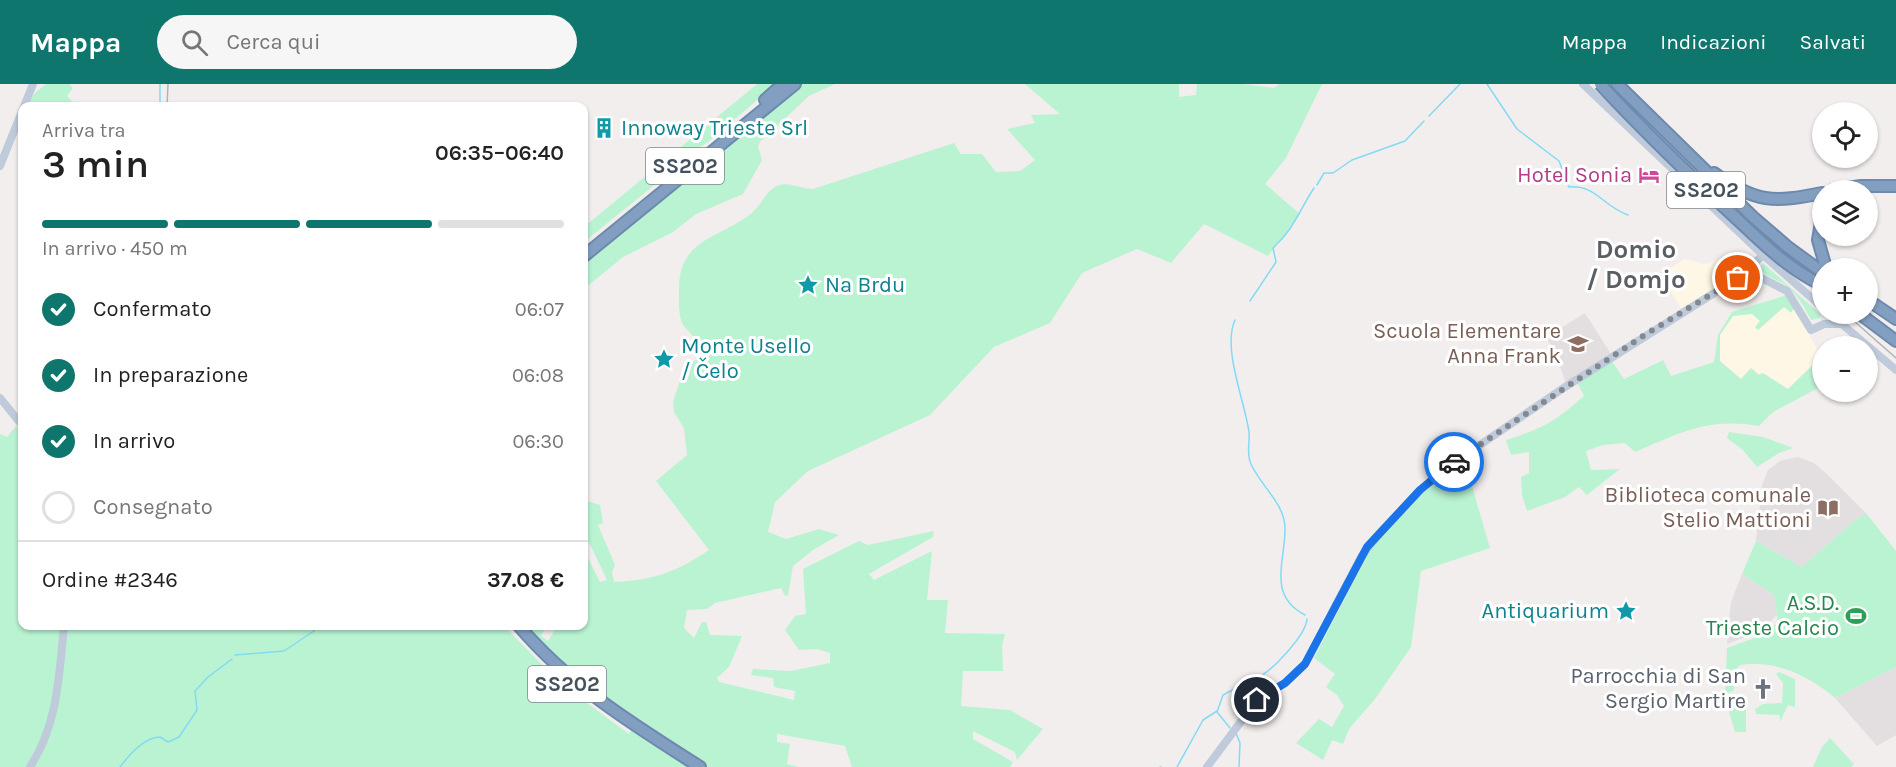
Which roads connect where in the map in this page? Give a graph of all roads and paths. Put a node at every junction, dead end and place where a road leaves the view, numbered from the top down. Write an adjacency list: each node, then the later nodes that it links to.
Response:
1 (784, 84): 16 (highway, SS202)
2 (795, 84): 17 (highway, SS202)
3 (1583, 84): 18 (street)
4 (1600, 84): 21 (highway, SS202, bridge)
5 (1617, 84): 7 (highway, SS202)
6 (33, 86): 8 (street)
7 (1630, 99): 15 (highway); 19 (highway, SS202)
8 (26, 102)
9 (18, 122): 10 (street)
10 (0, 166)
11 (1878, 188): 12 (highway)
12 (1883, 188): 13 (highway); 14 (highway)
13 (1896, 188)
14 (1878, 189)
15 (1812, 195)
16 (588, 245)
17 (588, 253)
18 (1763, 255): 20 (street); 22 (street)
19 (1812, 264)
20 (1753, 273): 28 (street); 41 (street)
21 (1812, 279)
22 (1812, 298)
23 (1878, 307): 25 (highway)
24 (1878, 315): 29 (highway)
25 (1896, 319)
26 (1841, 324): 28 (street); 31 (street)
27 (1873, 324): 30 (highway)
28 (1819, 326)
29 (1896, 327)
30 (1896, 341)
31 (1896, 370)
32 (0, 398): 33 (street)
33 (18, 420)
34 (64, 630): 38 (street)
35 (516, 630): 37 (highway, SS202)
36 (523, 630): 37 (highway, SS202)
37 (633, 728): 39 (highway, SS202); 40 (highway, SS202)
38 (30, 767)
39 (690, 767)
40 (700, 767)
41 (1207, 767)

